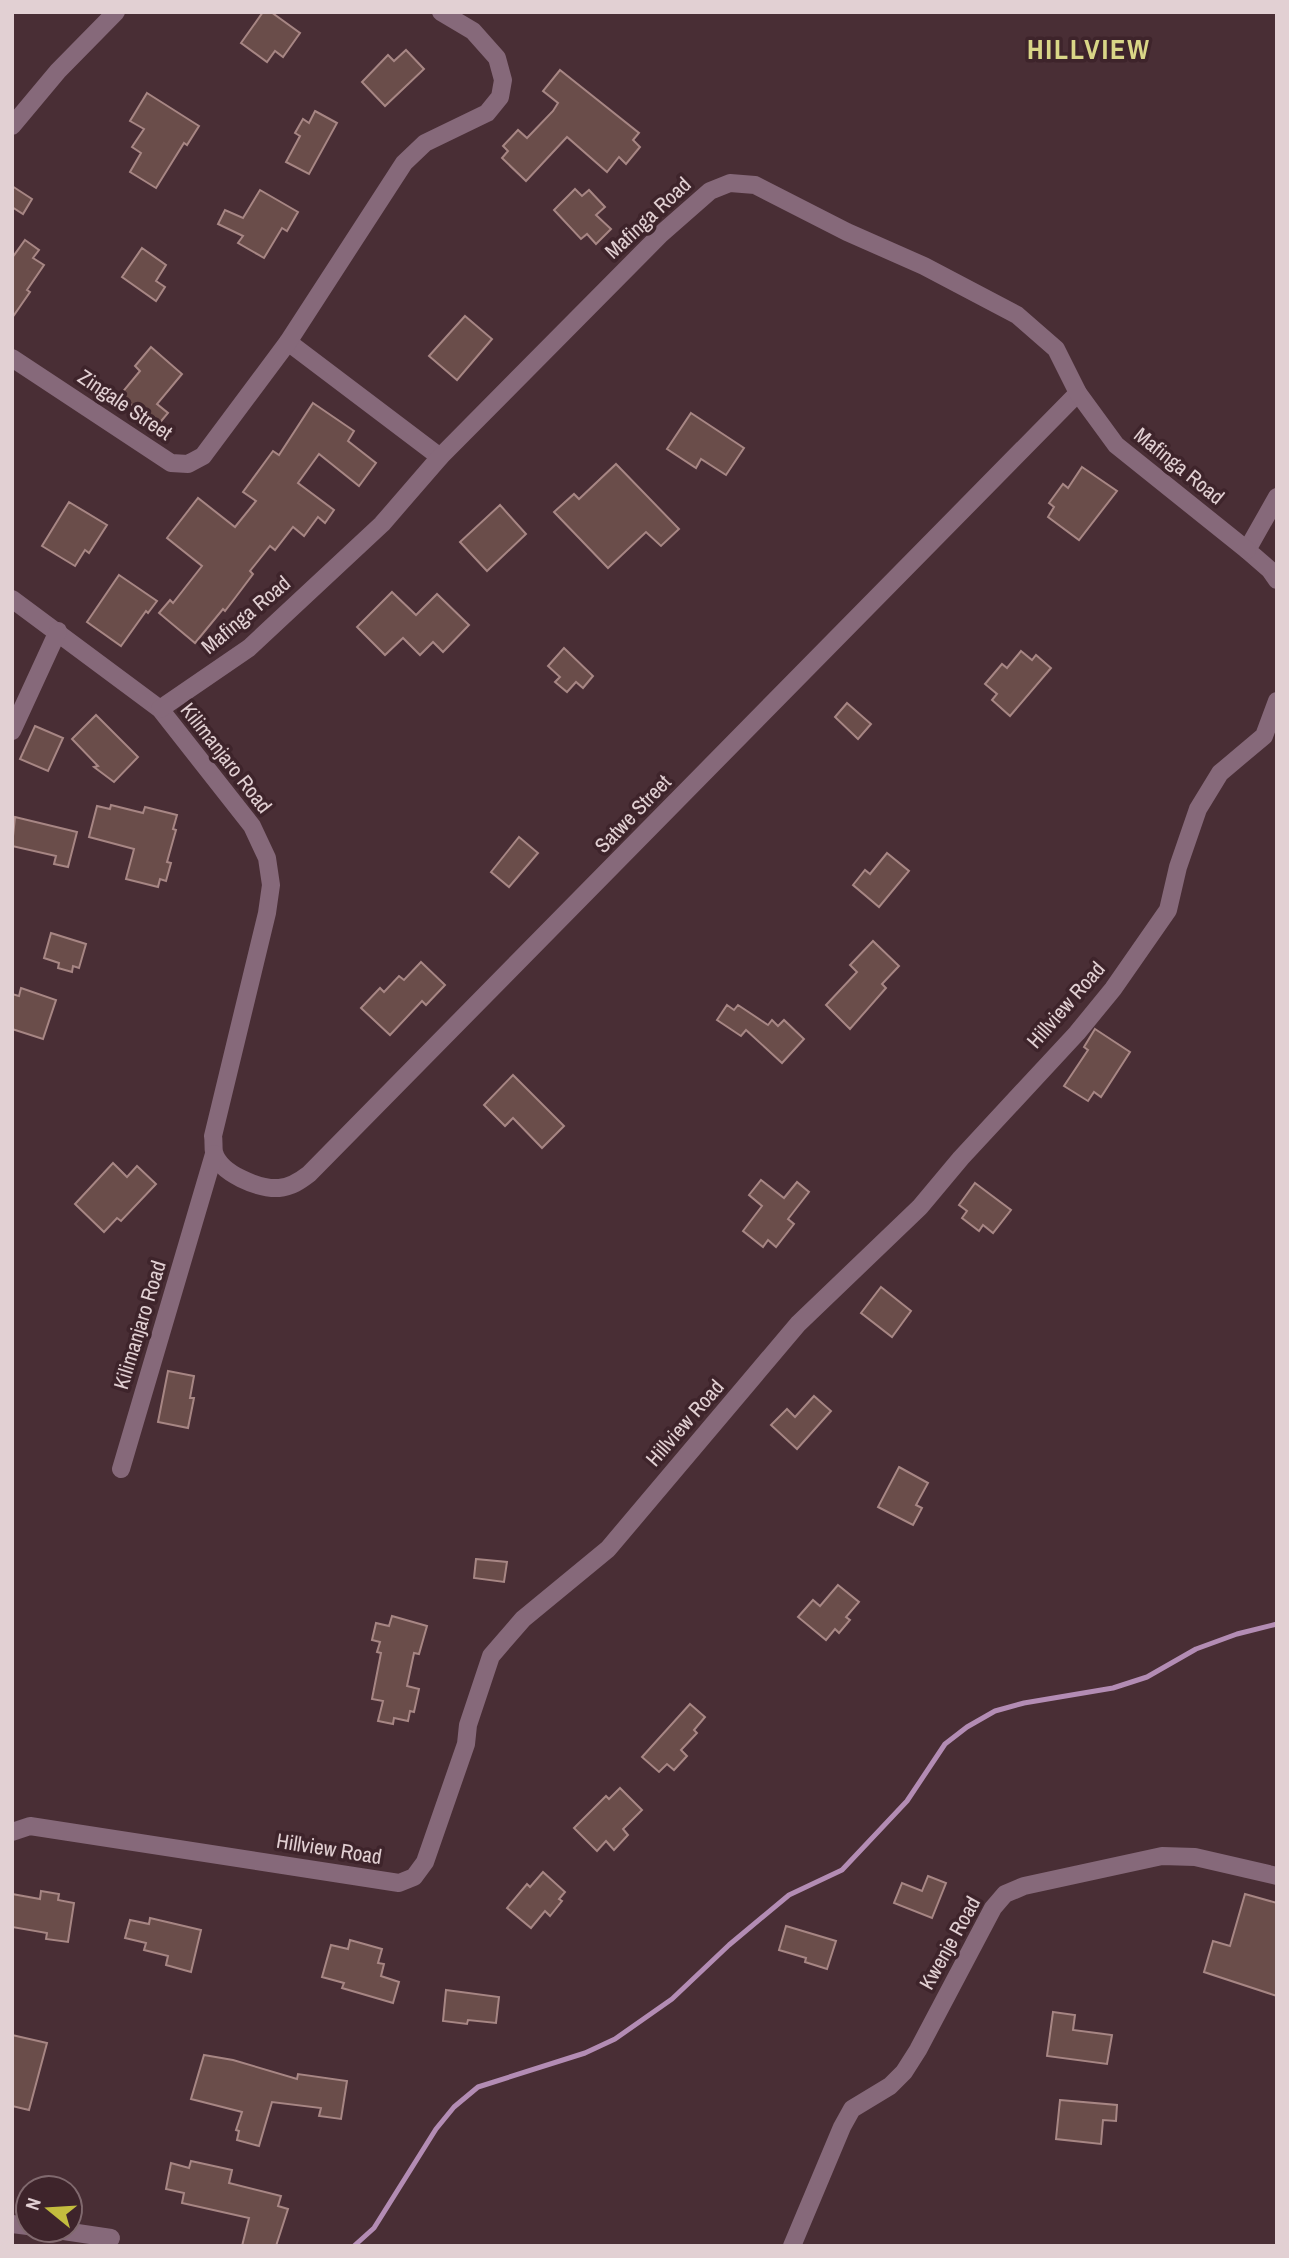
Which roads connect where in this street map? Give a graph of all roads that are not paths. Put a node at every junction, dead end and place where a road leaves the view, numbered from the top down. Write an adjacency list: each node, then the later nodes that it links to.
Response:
1 (116, 12): 3 (street)
2 (441, 12): 4 (street, Zingale Street)
3 (12, 126)
4 (288, 342): 5 (street, Zingale Street); 7 (street)
5 (12, 358)
6 (1078, 393): 7 (street, Mafinga Road); 9 (street, Mafinga Road); 16 (street, Satwe Street)
7 (440, 457): 14 (street, Mafinga Road)
8 (1277, 496): 9 (street)
9 (1247, 550): 10 (street)
10 (1277, 580)
11 (12, 599): 12 (street, Kilimanjaro Road)
12 (58, 631): 14 (street, Kilimanjaro Road); 15 (street)
13 (1277, 701): 18 (street, Hillview Road)
14 (160, 709): 16 (street, Kilimanjaro Road)
15 (12, 731)
16 (214, 1145): 17 (street, Kilimanjaro Road)
17 (121, 1469)
18 (12, 1832)
19 (1277, 1876): 22 (street, Kwenje Road)
20 (84, 2234): 21 (street)
21 (111, 2238)
22 (792, 2246)

